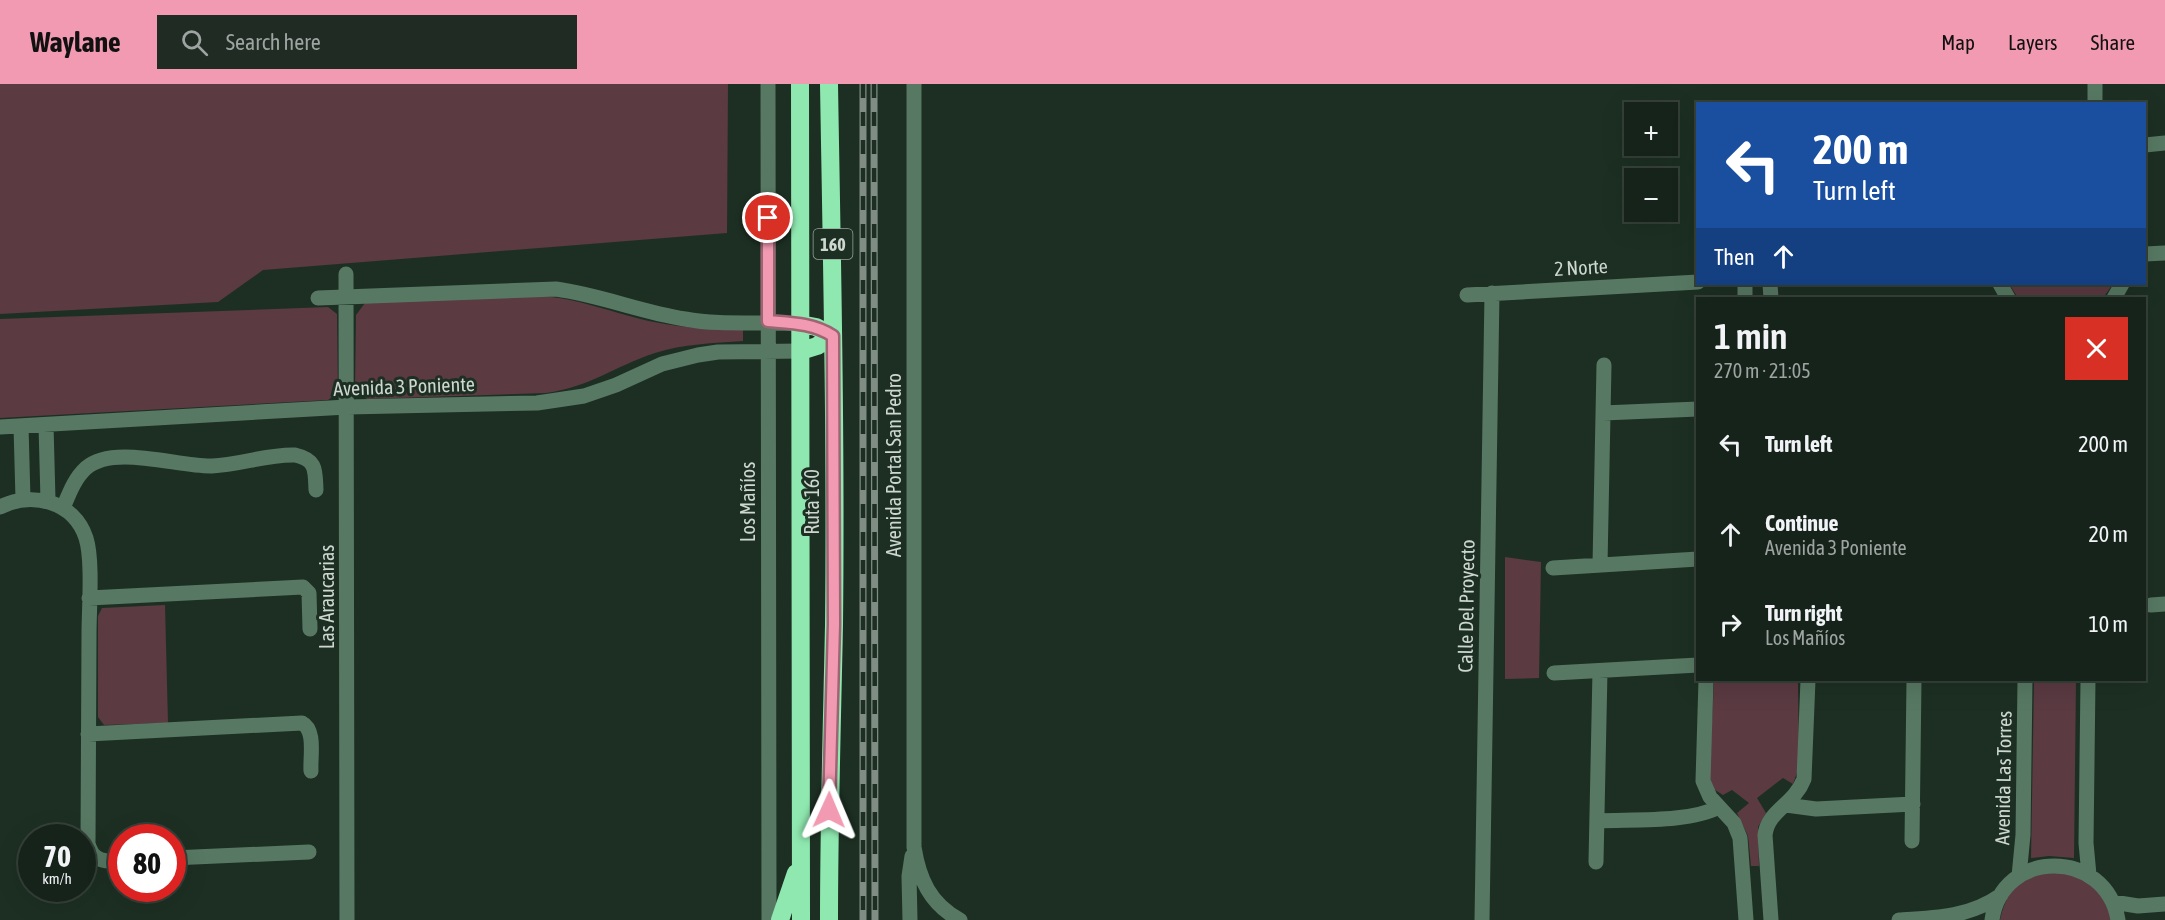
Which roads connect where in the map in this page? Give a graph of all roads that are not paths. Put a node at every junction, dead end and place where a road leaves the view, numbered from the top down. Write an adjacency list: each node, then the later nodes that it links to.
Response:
1 (768, 84): 17 (street, Los Mañíos)
2 (800, 84): 18 (highway, Ruta 160 / 160)
3 (829, 84): 19 (highway, Ruta 160 / 160)
4 (914, 84): 54 (street, Avenida Portal San Pedro)
5 (2095, 84): 6 (street)
6 (2095, 102)
7 (2165, 143): 8 (street)
8 (2146, 145)
9 (2165, 253): 10 (street)
10 (2146, 254)
11 (346, 274): 15 (street, Las Araucarias)
12 (1696, 282): 13 (street, 2 Norte)
13 (1491, 293): 14 (street, 2 Norte); 72 (street, Calle Del Proyecto)
14 (1467, 295)
15 (346, 296): 16 (street); 17 (street); 23 (street, Las Araucarias)
16 (318, 298)
17 (768, 321): 18 (street); 21 (street, Los Mañíos)
18 (800, 324): 19 (highway); 20 (highway, Ruta 160 / 160)
19 (833, 336): 20 (highway); 69 (highway, Ruta 160 / 160)
20 (801, 351): 21 (street, Avenida 3 Poniente); 57 (highway, Ruta 160 / 160)
21 (768, 352): 23 (street, Avenida 3 Poniente); 66 (street, Los Mañíos)
22 (1604, 365): 25 (street)
23 (347, 407): 26 (street, Avenida 3 Poniente); 65 (street, Las Araucarias)
24 (1696, 409): 25 (street)
25 (1603, 413): 35 (street)
26 (46, 425): 27 (street, Avenida 3 Poniente); 31 (street)
27 (21, 426): 28 (street, Avenida 3 Poniente); 30 (street)
28 (0, 428)
29 (316, 490): 33 (street)
30 (23, 499): 31 (street); 32 (street)
31 (48, 500): 33 (street)
32 (0, 507)
33 (63, 508): 37 (street)
34 (1696, 559): 35 (street)
35 (1600, 565): 36 (street)
36 (1553, 568)
37 (89, 598): 38 (street); 47 (street)
38 (310, 629)
39 (1696, 665): 40 (street)
40 (1600, 671): 41 (street); 52 (street)
41 (1554, 673)
42 (1706, 681): 51 (street)
43 (1808, 681): 50 (street)
44 (1914, 681): 49 (street)
45 (2025, 681): 61 (street, Avenida Las Torres)
46 (2088, 681): 60 (street)
47 (88, 734): 48 (street); 58 (street)
48 (311, 771)
49 (1913, 804): 50 (street); 53 (street)
50 (1786, 805): 74 (street)
51 (1719, 807): 52 (street); 73 (street)
52 (1597, 821): 59 (street)
53 (1912, 841)
54 (914, 847): 70 (street, Avenida Portal San Pedro); 71 (street, Avenida Portal San Pedro)
55 (309, 852): 56 (street)
56 (186, 857)
57 (801, 857): 67 (highway); 68 (highway, Ruta 160 / 160)
58 (108, 861)
59 (1596, 862)
60 (2089, 875): 61 (street); 63 (street)
61 (2019, 876): 62 (street)
62 (2001, 895): 75 (street); 76 (street)
63 (2113, 902): 64 (street); 77 (street)
64 (2165, 904)
65 (347, 920)
66 (769, 920)
67 (780, 920)
68 (801, 920)
69 (829, 920)
70 (910, 920)
71 (960, 920)
72 (1482, 920)
73 (1746, 920)
74 (1771, 920)
75 (1899, 920)
76 (1992, 920)
77 (2118, 920)

